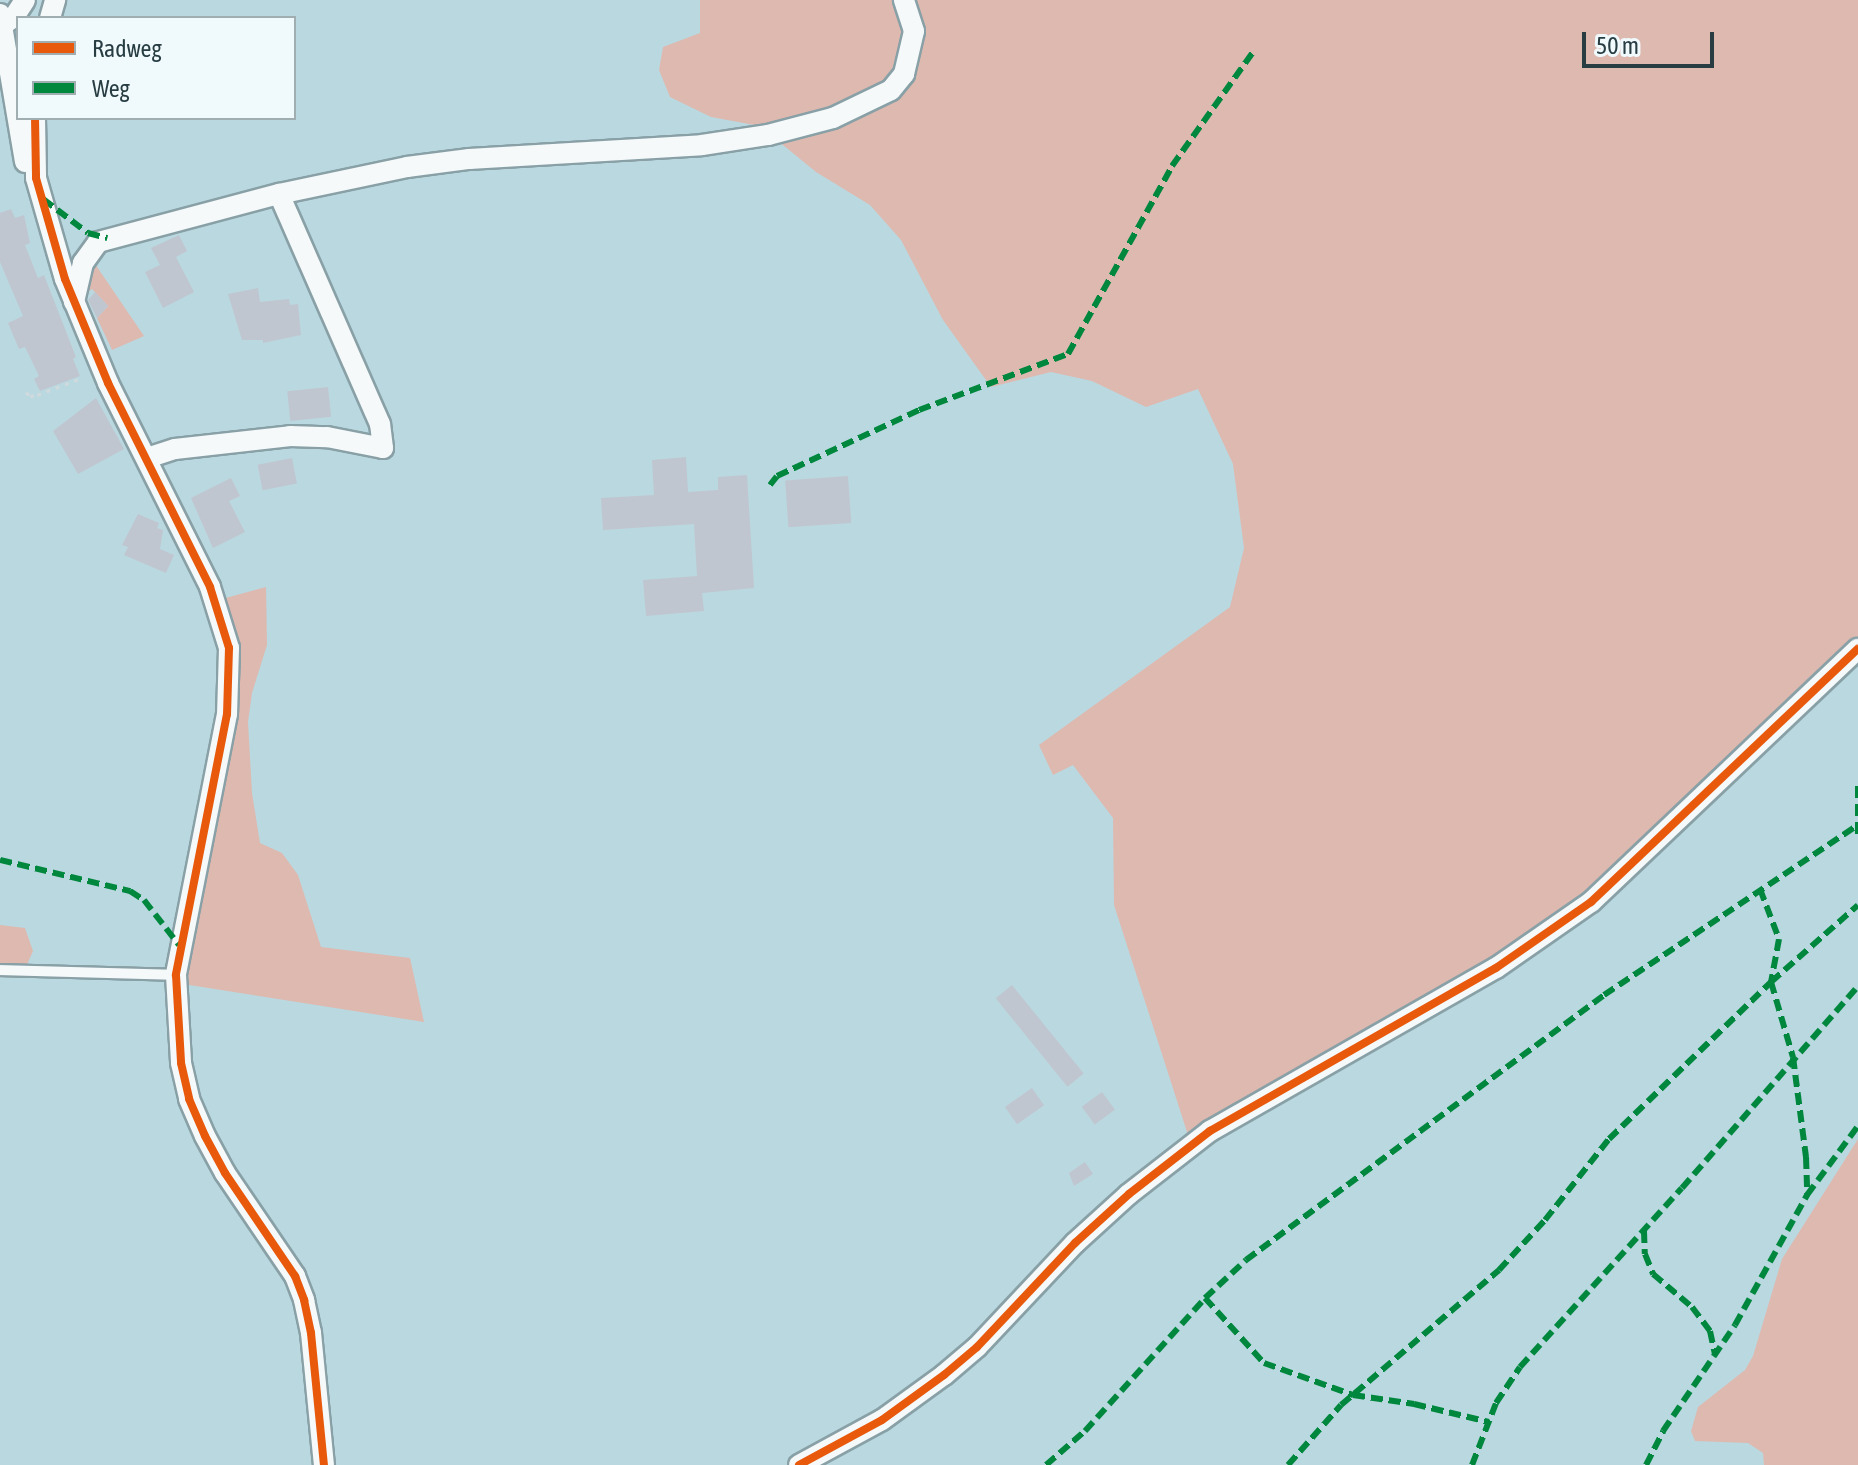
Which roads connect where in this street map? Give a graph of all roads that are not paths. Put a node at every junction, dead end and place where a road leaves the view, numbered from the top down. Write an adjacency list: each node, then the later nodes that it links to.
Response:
1 (25, 0): 3 (street)
2 (904, 0): 8 (street)
3 (2, 19): 4 (street)
4 (16, 106)
5 (18, 120): 7 (street)
6 (35, 120): 7 (street)
7 (36, 178): 9 (street)
8 (279, 194): 9 (street); 10 (street)
9 (74, 303): 10 (street)
10 (147, 458): 13 (street)
11 (1858, 649): 15 (street)
12 (0, 970): 13 (lane)
13 (176, 975): 14 (street)
14 (324, 1465)
15 (799, 1465)

